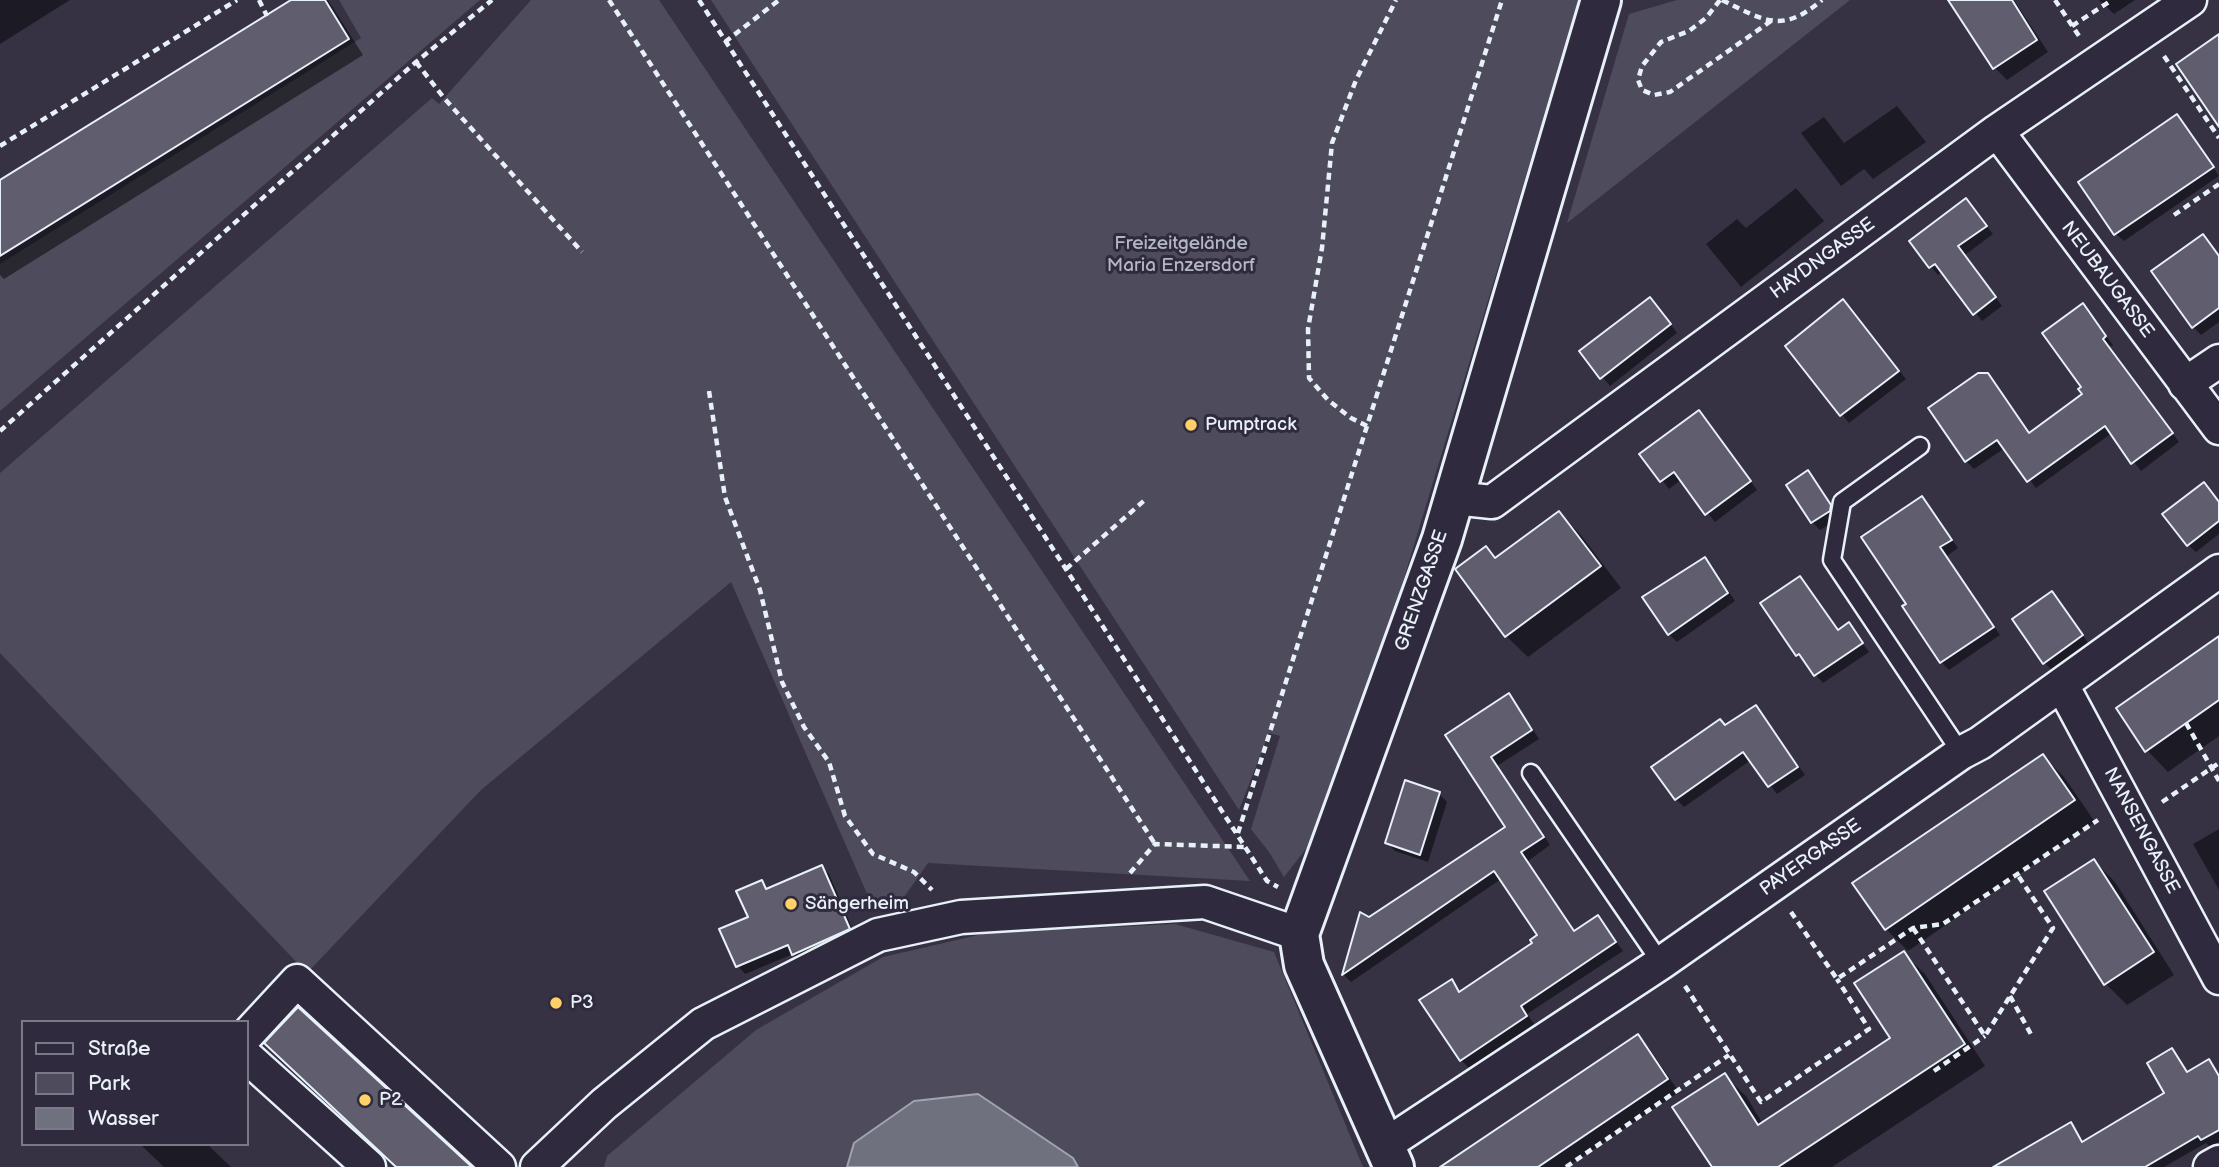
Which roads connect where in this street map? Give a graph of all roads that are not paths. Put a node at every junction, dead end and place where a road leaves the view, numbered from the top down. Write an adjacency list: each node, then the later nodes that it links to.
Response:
1 (1601, 0): 8 (street, GRENZGASSE)
2 (2190, 0): 3 (street, HAYDNGASSE)
3 (1997, 131): 5 (street, NEUBAUGASSE); 8 (street, HAYDNGASSE)
4 (2219, 361): 5 (street)
5 (2185, 384): 6 (street, NEUBAUGASSE)
6 (2219, 428)
7 (1920, 446): 11 (lane)
8 (1454, 498): 13 (street, GRENZGASSE)
9 (2219, 571): 10 (street, PAYERGASSE)
10 (2062, 684): 11 (street, PAYERGASSE); 15 (street, NANSENGASSE)
11 (1961, 753): 14 (street, PAYERGASSE)
12 (1531, 773): 14 (lane)
13 (1304, 919): 18 (street); 22 (street)
14 (1664, 961): 18 (street, PAYERGASSE)
15 (2219, 978)
16 (248, 1034): 21 (street)
17 (248, 1058): 20 (street)
18 (1390, 1156)
19 (2219, 1162): 23 (street)
20 (369, 1167)
21 (499, 1167)
22 (537, 1167)
23 (2210, 1167)

